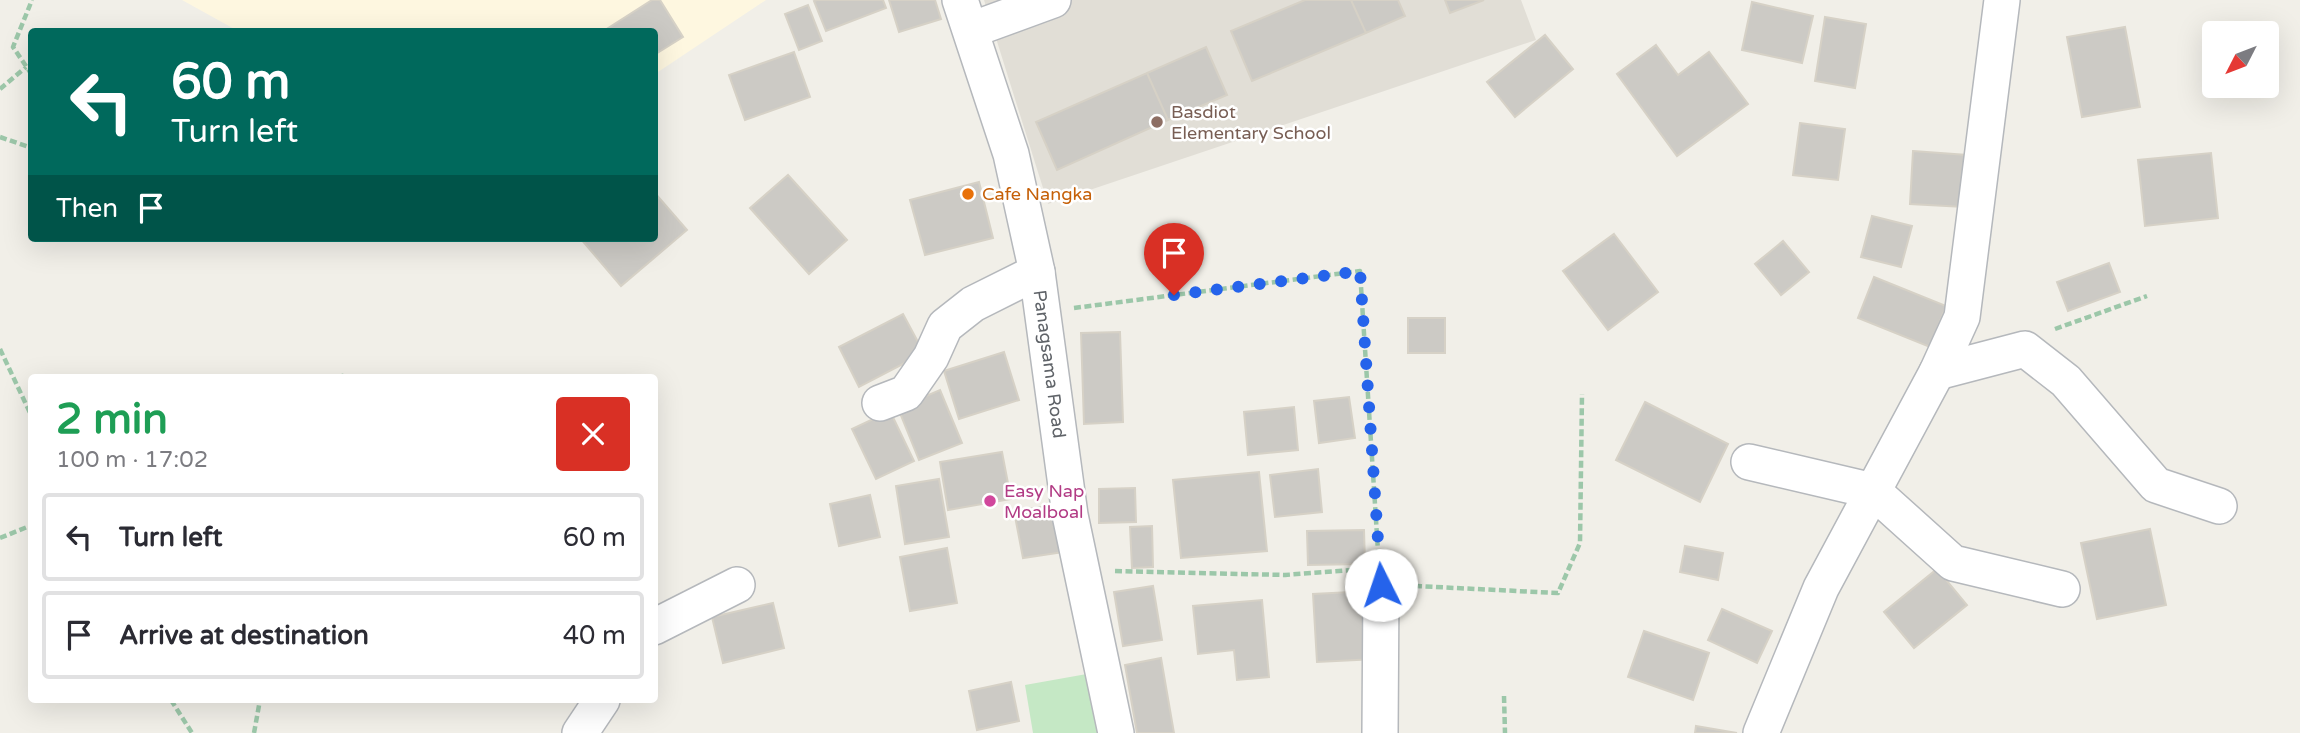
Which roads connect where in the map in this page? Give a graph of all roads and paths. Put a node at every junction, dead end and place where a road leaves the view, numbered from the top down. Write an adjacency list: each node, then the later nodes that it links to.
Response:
1 (32, 0): 5 (path)
2 (1054, 0): 4 (street)
3 (2002, 0): 15 (street)
4 (966, 15): 10 (street, Panagsama Road)
5 (26, 66): 6 (path); 7 (path)
6 (28, 69)
7 (0, 89)
8 (0, 138): 9 (path)
9 (28, 147)
10 (1037, 272): 12 (street, Panagsama Road); 17 (street)
11 (2147, 296): 14 (path)
12 (1042, 312): 24 (street, Panagsama Road); 25 (path)
13 (0, 349): 18 (path)
14 (2025, 349): 15 (street); 21 (street)
15 (1937, 372): 20 (street)
16 (1583, 394): 25 (path)
17 (880, 403)
18 (28, 408)
19 (1749, 462): 20 (street)
20 (1872, 491): 27 (street); 39 (street)
21 (2219, 506)
22 (28, 527): 23 (path)
23 (0, 538)
24 (1082, 571): 25 (path); 36 (street, Panagsama Road)
25 (1380, 577): 37 (street)
26 (737, 585): 28 (street)
27 (2062, 589)
28 (658, 625)
29 (1504, 696): 38 (path)
30 (173, 703): 33 (path)
31 (259, 703): 34 (path)
32 (600, 703): 35 (street)
33 (192, 733)
34 (254, 733)
35 (580, 733)
36 (1116, 733)
37 (1380, 733)
38 (1505, 733)
39 (1761, 733)

